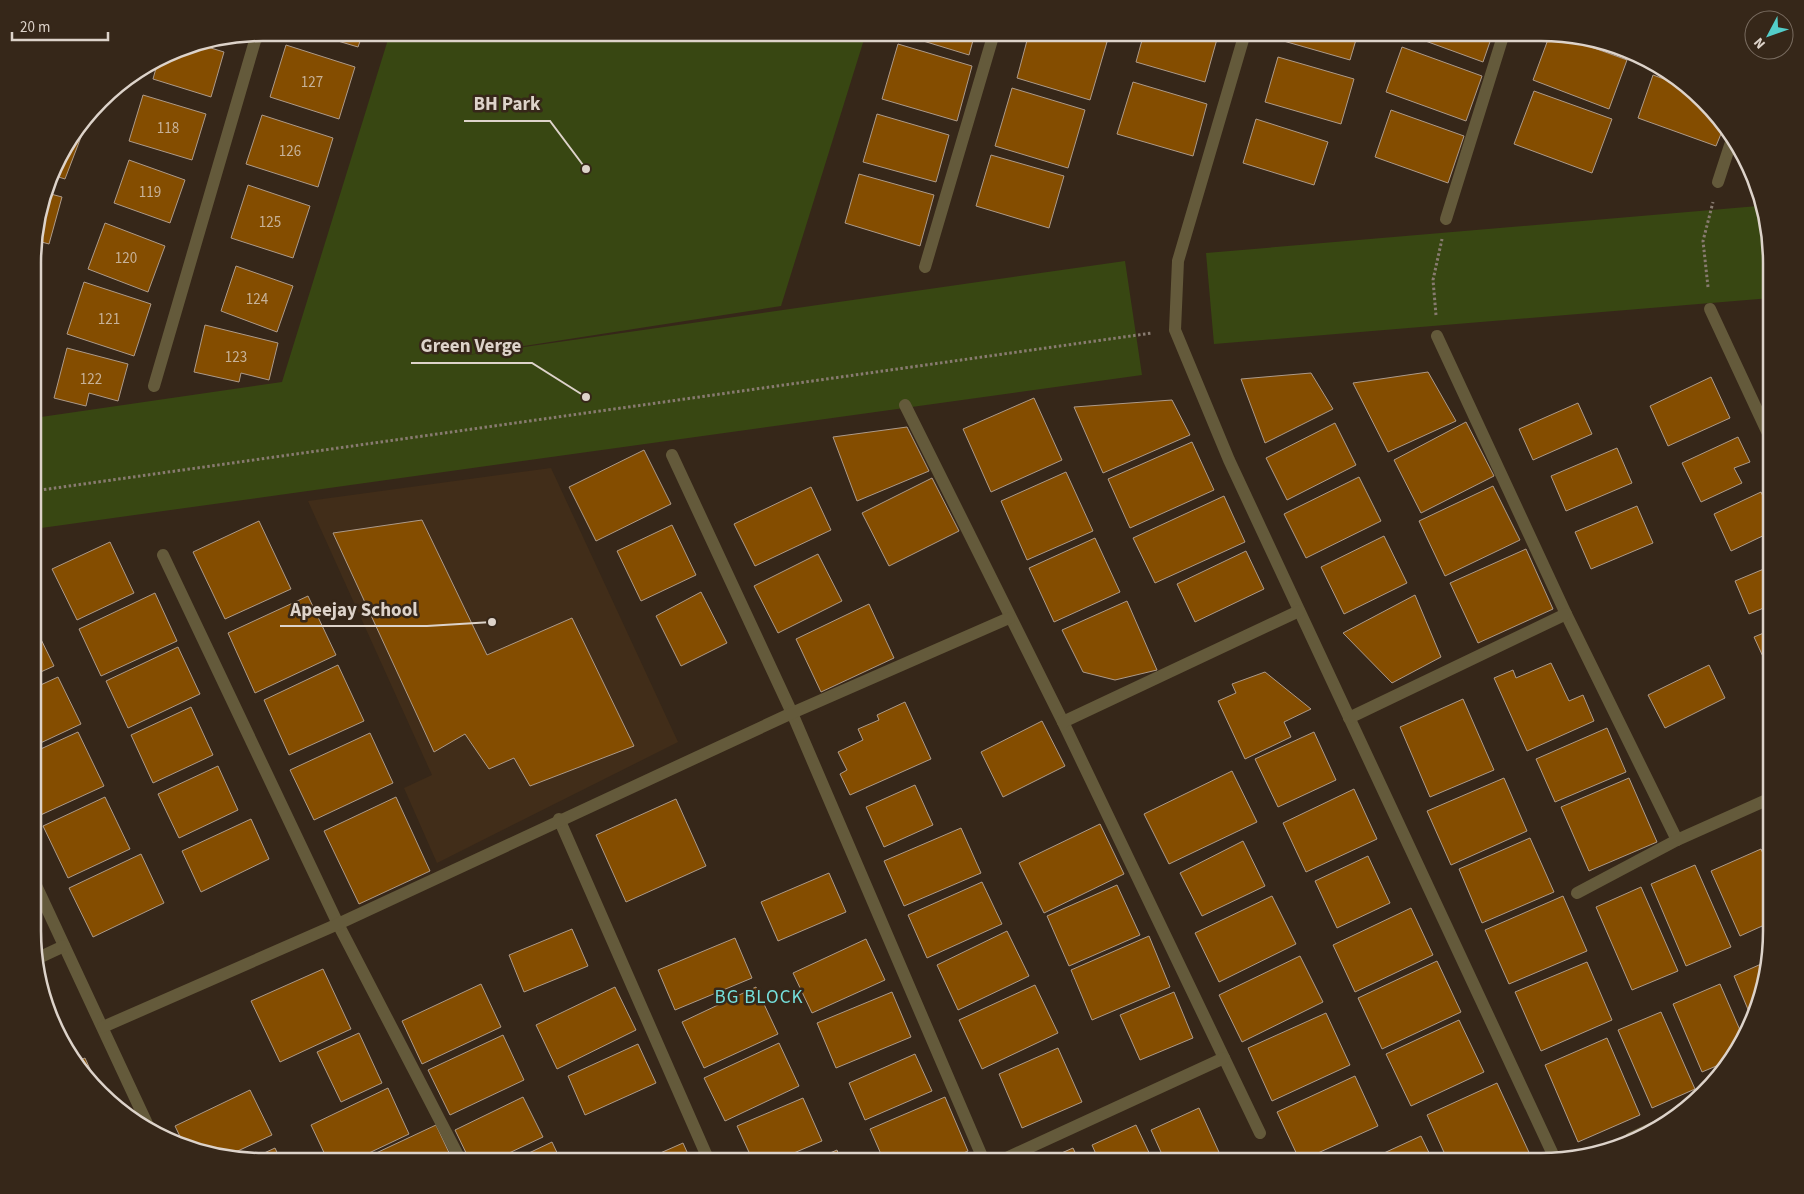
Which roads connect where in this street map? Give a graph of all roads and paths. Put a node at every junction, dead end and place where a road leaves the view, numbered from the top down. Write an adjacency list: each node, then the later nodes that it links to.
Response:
1 (991, 41): 8 (street)
2 (1242, 41): 10 (street)
3 (1501, 41): 7 (street)
4 (255, 42): 12 (street)
5 (1729, 146): 6 (street)
6 (1718, 182): 9 (path)
7 (1446, 219): 11 (path)
8 (925, 266)
9 (1710, 309): 14 (street)
10 (1175, 330): 16 (path); 18 (street)
11 (1437, 336): 19 (street)
12 (154, 386)
13 (905, 405): 20 (street)
14 (1763, 423)
15 (672, 454): 21 (street)
16 (41, 490)
17 (163, 554): 29 (street)
18 (1299, 611): 22 (street); 23 (street)
19 (1566, 614): 22 (street); 26 (street)
20 (1009, 618): 21 (street); 23 (street)
21 (792, 713): 25 (street); 39 (street)
22 (1349, 718): 36 (street)
23 (1063, 722): 33 (street)
24 (1763, 802): 26 (street)
25 (559, 819): 29 (street); 38 (street)
26 (1677, 840): 27 (street)
27 (1576, 893)
28 (41, 896): 30 (street)
29 (338, 924): 32 (street); 37 (street)
30 (64, 946): 31 (street); 32 (street)
31 (43, 956)
32 (102, 1027): 34 (street)
33 (1224, 1058): 35 (street); 40 (street)
34 (144, 1118)
35 (1260, 1133)
36 (1552, 1152)
37 (456, 1153)
38 (705, 1153)
39 (981, 1153)
40 (1017, 1153)

